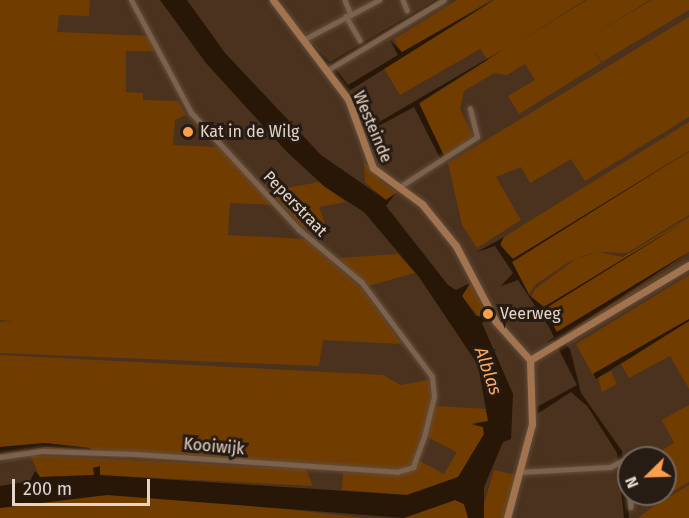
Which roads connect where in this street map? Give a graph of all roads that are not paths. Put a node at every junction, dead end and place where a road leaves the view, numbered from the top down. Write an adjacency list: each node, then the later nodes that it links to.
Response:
1 (131, 0): 16 (street, Peperstraat)
2 (345, 0): 8 (street)
3 (379, 0): 8 (street)
4 (403, 0): 7 (street)
5 (444, 0): 11 (street)
6 (275, 1): 9 (street, Westeinde)
7 (407, 10)
8 (348, 15): 9 (street); 10 (street)
9 (303, 40): 11 (street, Westeinde)
10 (360, 40)
11 (328, 70): 13 (street, Westeinde)
12 (470, 109): 13 (street)
13 (398, 188): 15 (street, Westeinde)
14 (689, 265): 15 (street)
15 (530, 360): 19 (street)
16 (418, 456): 17 (street, Kooiwijk)
17 (0, 457)
18 (617, 460): 19 (street)
19 (519, 472): 20 (street)
20 (507, 518)

